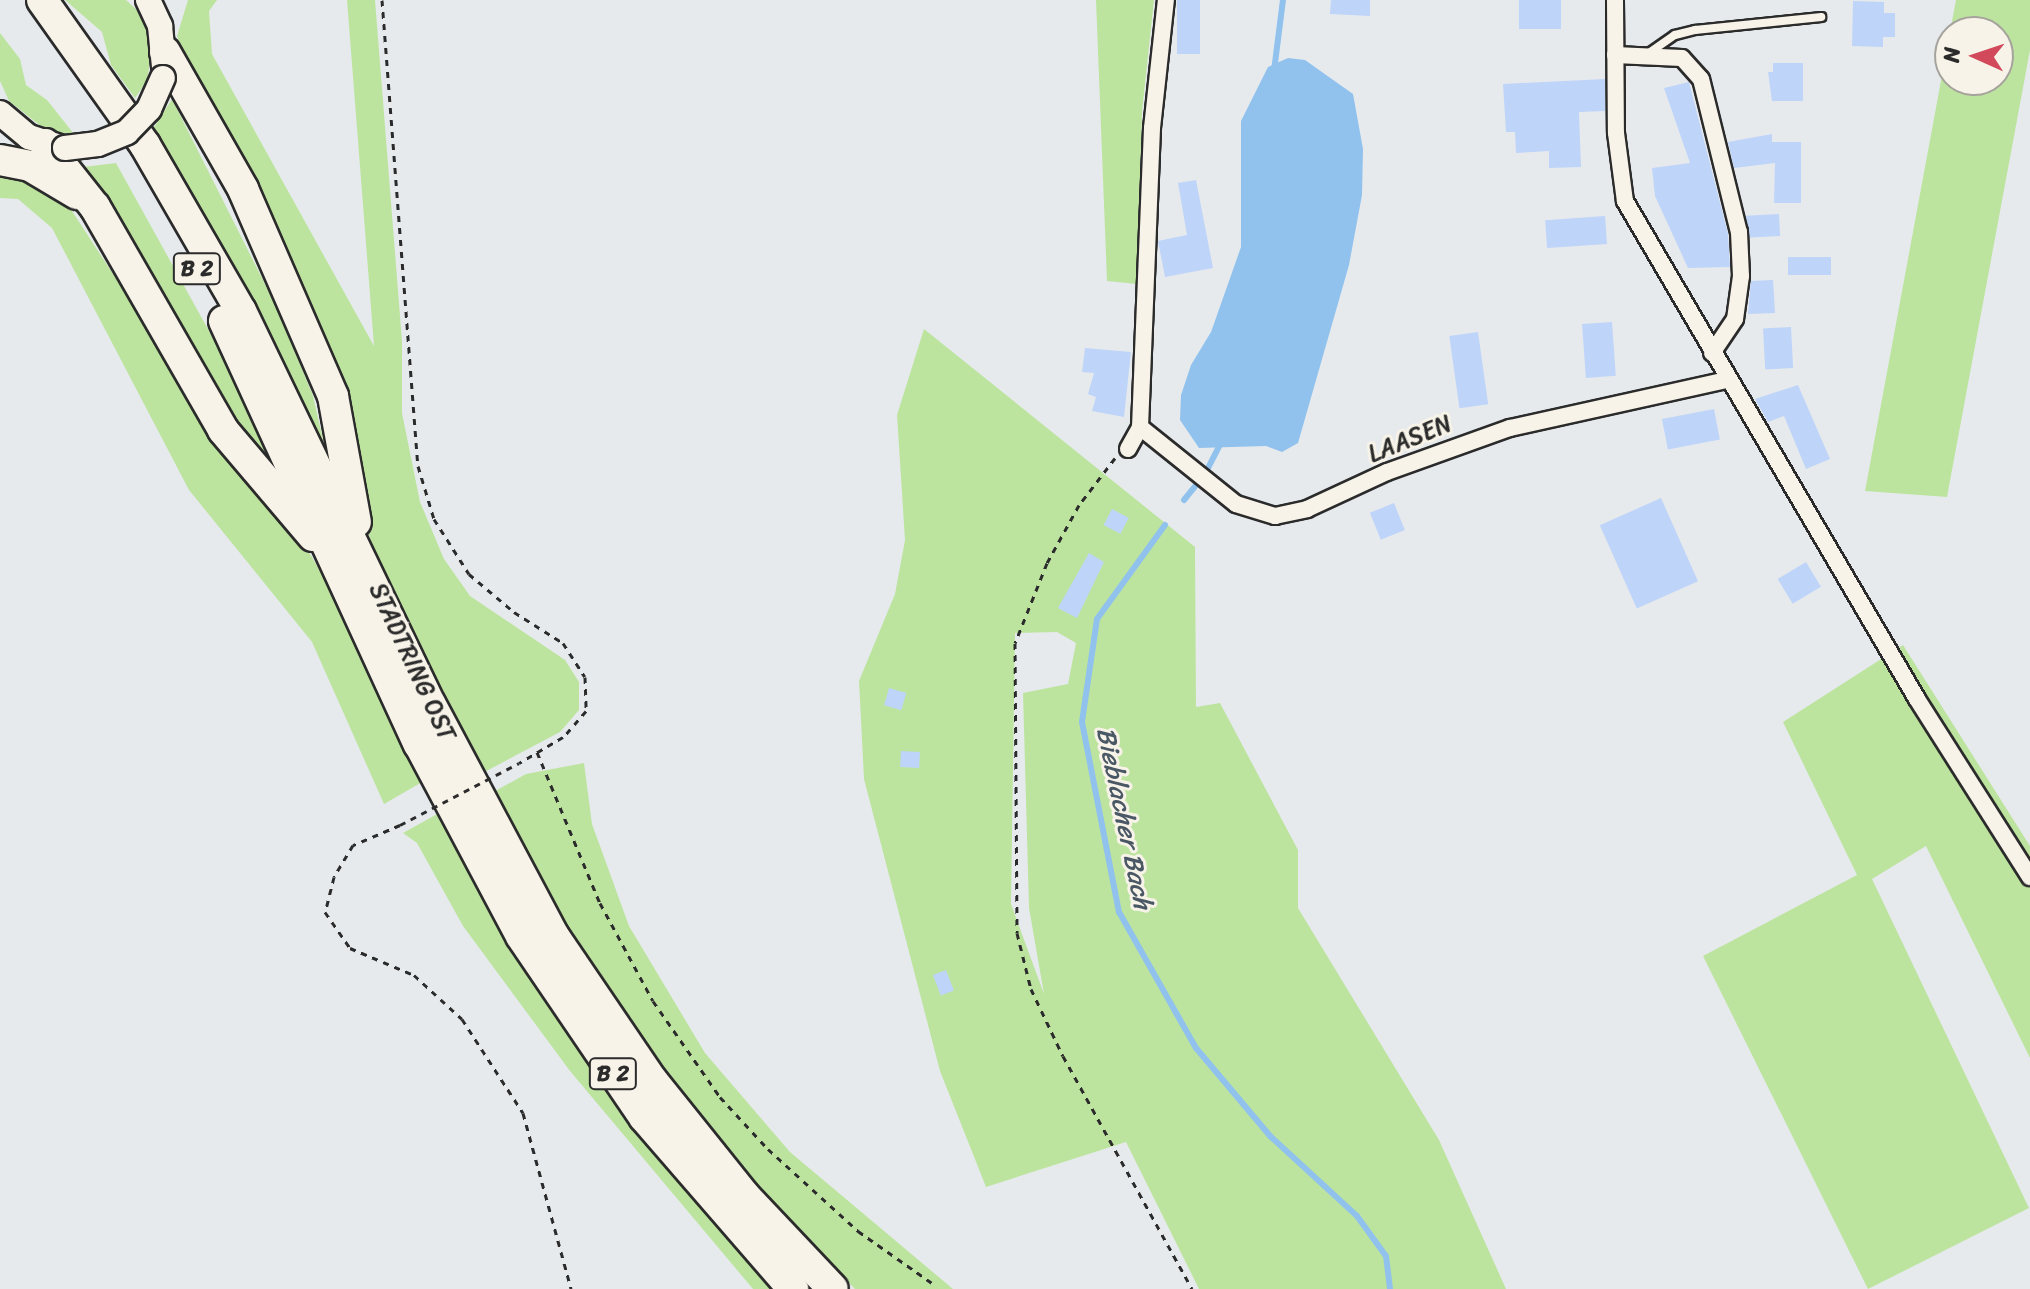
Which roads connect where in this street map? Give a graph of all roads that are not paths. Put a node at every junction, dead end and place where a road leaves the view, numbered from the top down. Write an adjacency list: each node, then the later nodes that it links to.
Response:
1 (18, 0): 19 (highway, STADTRING OST / B 2)
2 (42, 0): 19 (highway, STADTRING OST / B 2)
3 (148, 0): 8 (main road)
4 (169, 0): 8 (main road)
5 (1166, 0): 17 (street)
6 (1615, 0): 9 (street)
7 (1821, 17): 10 (lane)
8 (162, 52): 12 (main road, bridge); 19 (highway, B 2)
9 (1615, 55): 10 (street); 15 (street)
10 (1646, 55): 15 (street)
11 (4, 122): 12 (main road)
12 (55, 146): 14 (highway, B 2)
13 (0, 160): 14 (highway, B 2)
14 (95, 207): 19 (highway, B 2)
15 (1712, 353): 16 (street)
16 (1727, 380): 17 (street, LAASEN); 20 (street)
17 (1140, 427): 18 (street)
18 (1128, 449)
19 (347, 555): 21 (highway, STADTRING OST / B 2); 22 (highway, STADTRING OST / B 2)
20 (2030, 877)
21 (793, 1289)
22 (833, 1289)

